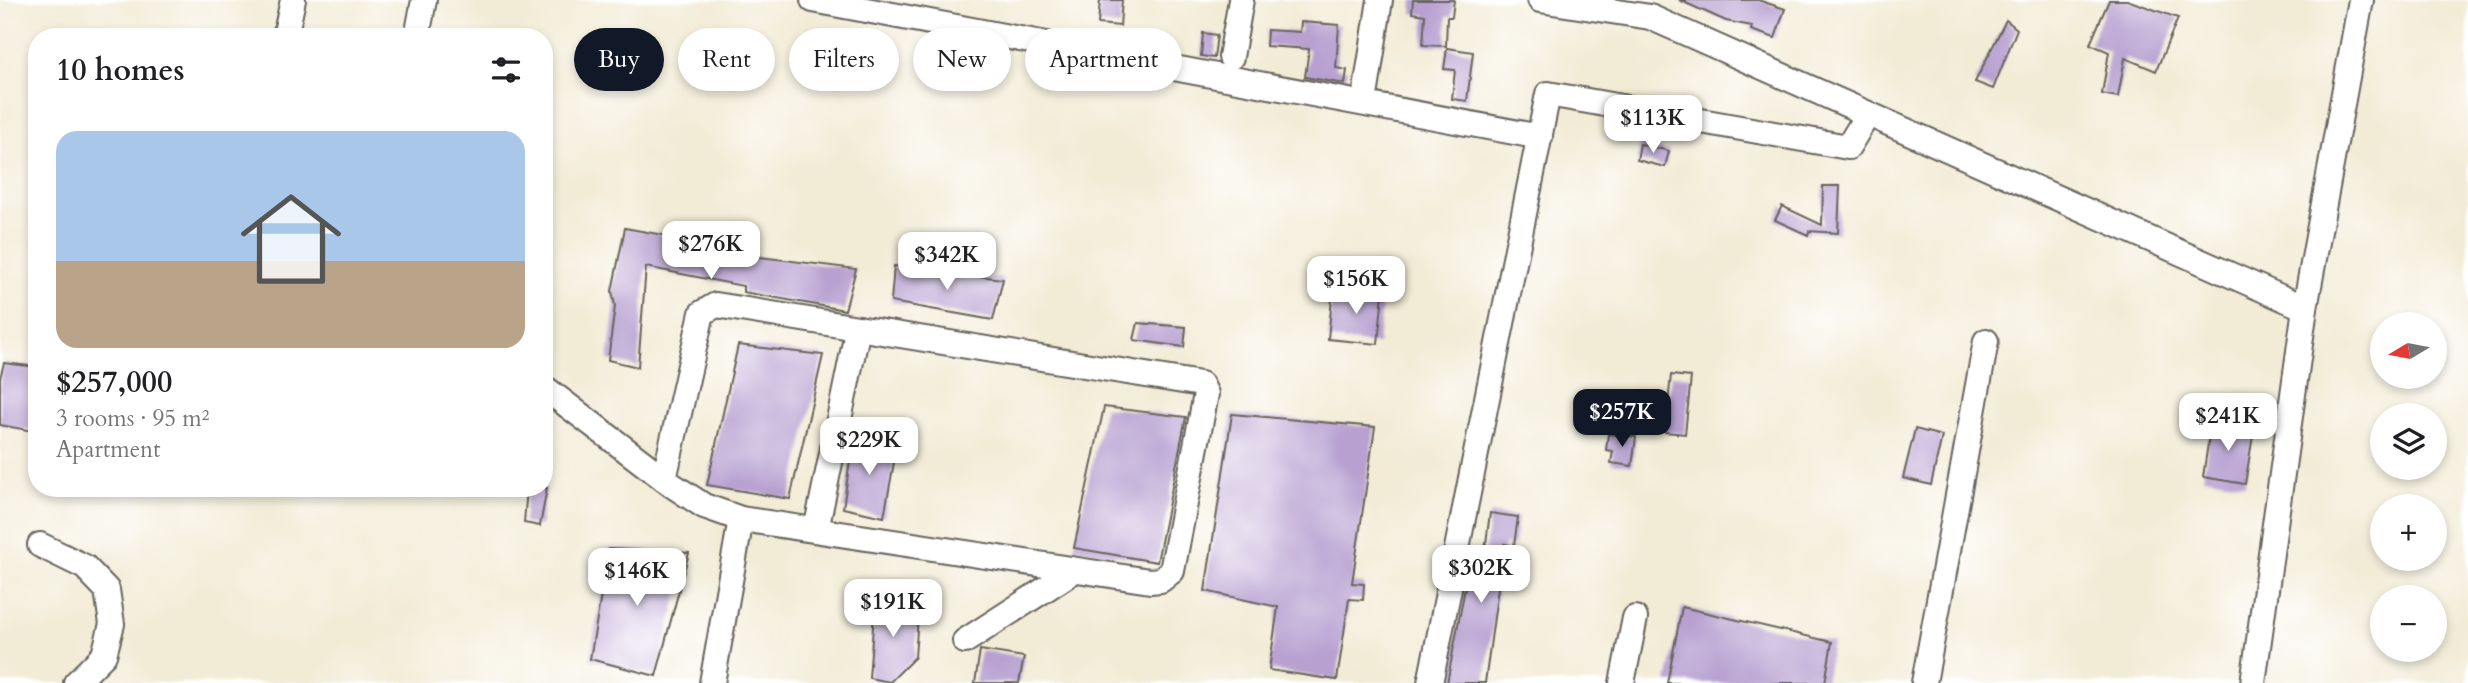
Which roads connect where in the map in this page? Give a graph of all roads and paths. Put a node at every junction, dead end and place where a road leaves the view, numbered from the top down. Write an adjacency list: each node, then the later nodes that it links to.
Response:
1 (293, 0): 9 (street)
2 (424, 0): 10 (street)
3 (813, 0): 14 (street)
4 (1241, 0): 11 (street)
5 (1380, 0): 12 (street)
6 (1541, 0): 8 (street)
7 (2361, 0): 15 (street)
8 (1651, 8): 13 (street)
9 (287, 28)
10 (419, 28)
11 (1231, 57)
12 (1366, 90)
13 (1868, 114): 14 (street); 15 (street)
14 (1540, 137): 28 (street)
15 (2305, 308): 31 (street)
16 (858, 328): 19 (street); 21 (street); 23 (street)
17 (1986, 341): 30 (street)
18 (553, 394): 19 (street)
19 (664, 479): 20 (street)
20 (741, 519): 21 (street); 27 (street)
21 (816, 530): 23 (street)
22 (40, 545): 26 (street)
23 (1074, 570): 25 (street)
24 (1635, 618): 29 (street)
25 (965, 641)
26 (76, 683)
27 (712, 683)
28 (1430, 683)
29 (1622, 683)
30 (1924, 683)
31 (2253, 683)

